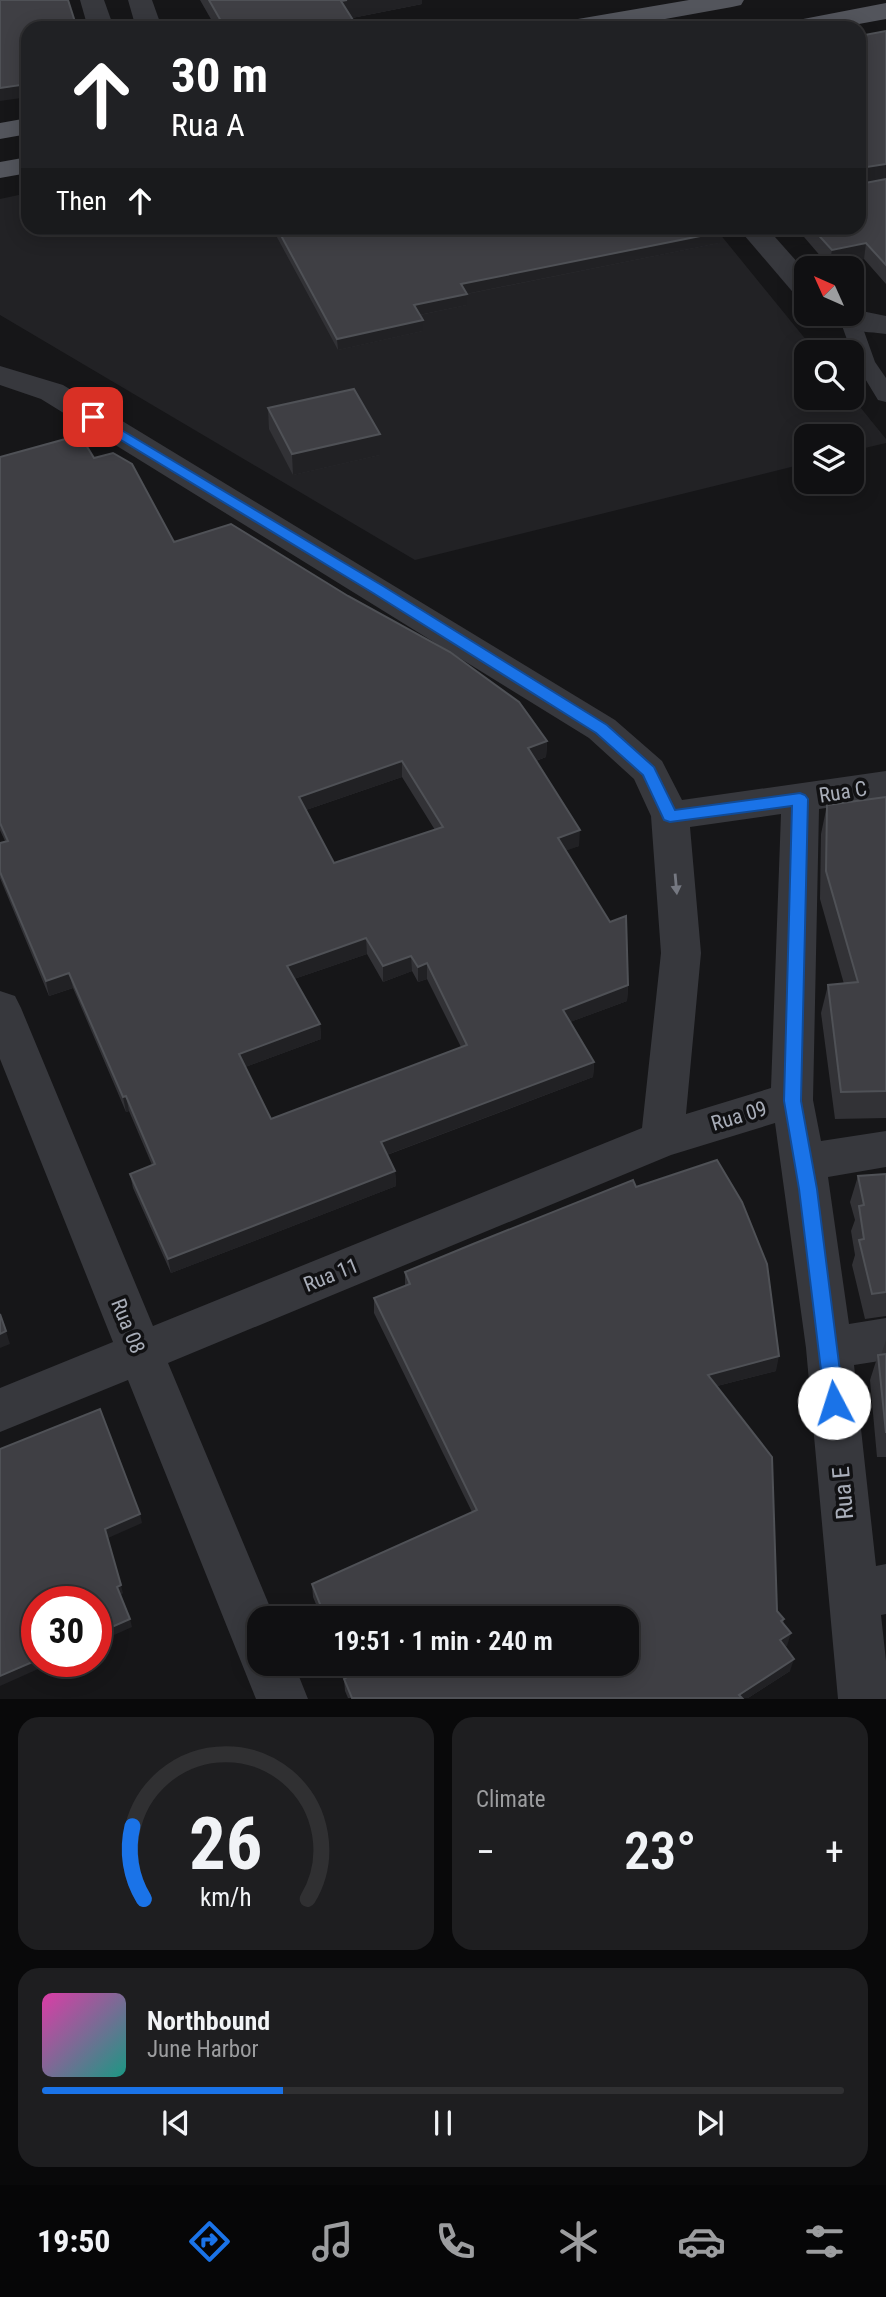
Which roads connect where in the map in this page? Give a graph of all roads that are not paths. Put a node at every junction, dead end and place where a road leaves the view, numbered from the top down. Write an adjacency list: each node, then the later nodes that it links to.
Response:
1 (92, 0): 5 (street)
2 (140, 0): 6 (street)
3 (732, 0): 7 (main road)
4 (886, 12): 8 (main road)
5 (99, 21)
6 (147, 21)
7 (616, 21)
8 (836, 21)
9 (21, 127): 10 (main road)
10 (0, 131)
11 (21, 166): 12 (main road)
12 (0, 170)
13 (758, 235): 14 (street)
14 (794, 276)
15 (864, 321): 16 (street)
16 (886, 325)
17 (847, 326): 19 (lane)
18 (0, 375): 22 (street)
19 (886, 395)
20 (886, 785): 21 (street, Rua C)
21 (800, 799): 22 (street); 24 (street, Rua 09)
22 (670, 816): 25 (street, one-way to 25)
23 (0, 1008): 30 (street, Rua 08)
24 (792, 1101): 25 (street, Rua 09); 27 (street, Rua E)
25 (662, 1139): 30 (street, Rua 11)
26 (886, 1149): 27 (street)
27 (804, 1163): 29 (street, Rua E)
28 (886, 1339): 29 (street)
29 (830, 1348): 32 (street, Rua E)
30 (139, 1353): 31 (street, Rua 11); 33 (street, Rua 08)
31 (0, 1410)
32 (869, 1593): 36 (street, Rua E)
33 (247, 1614)
34 (273, 1676): 35 (street)
35 (282, 1699)
36 (864, 1699)

